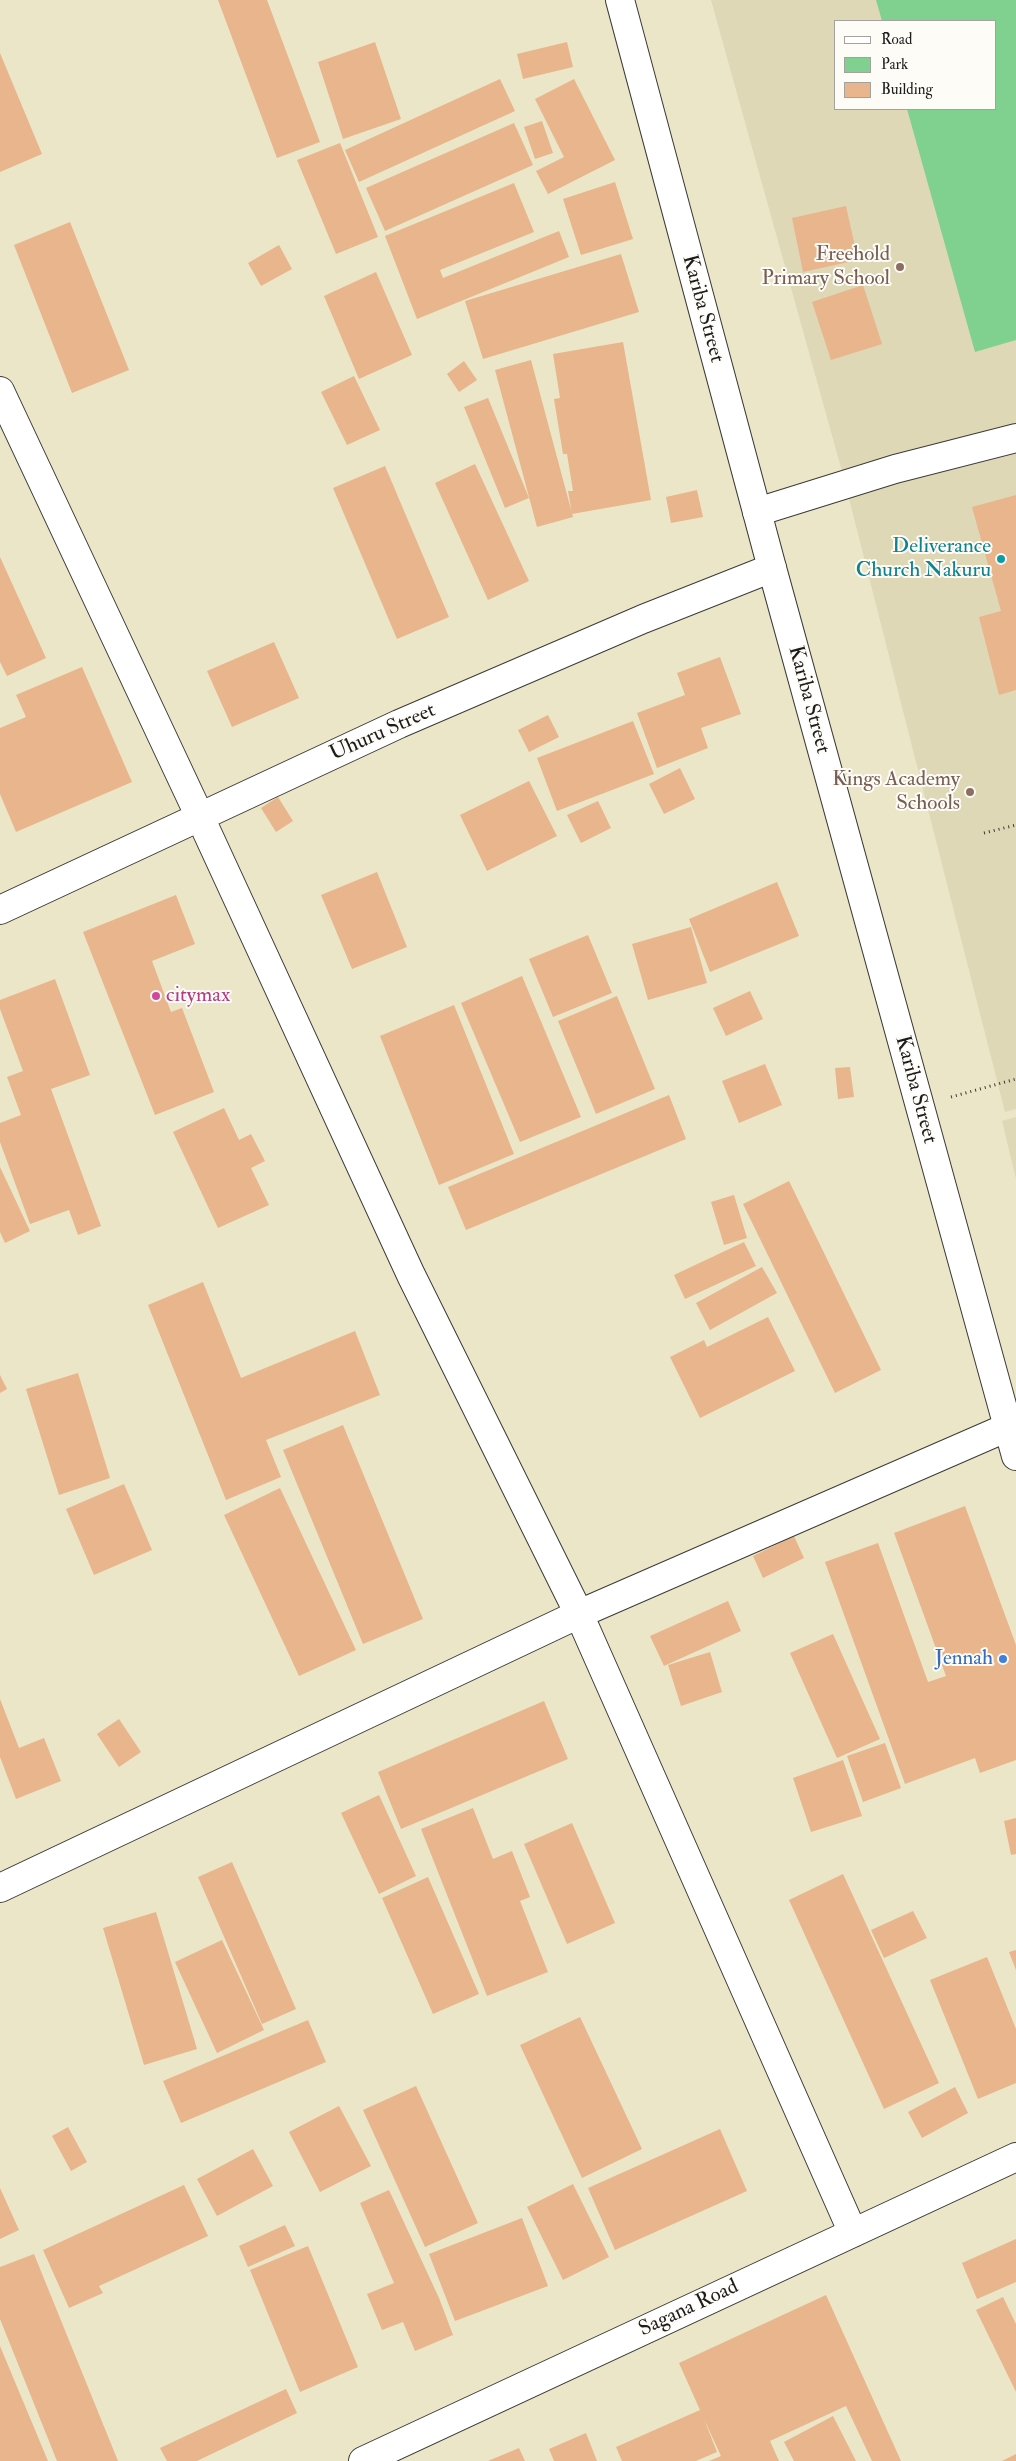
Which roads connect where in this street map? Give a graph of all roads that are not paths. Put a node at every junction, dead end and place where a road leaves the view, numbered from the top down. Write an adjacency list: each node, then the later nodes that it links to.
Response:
1 (620, 0): 4 (street, Kariba Street)
2 (0, 391): 6 (street)
3 (1016, 438): 4 (street)
4 (757, 512): 5 (street, Kariba Street)
5 (772, 568): 6 (street, Uhuru Street); 8 (street, Kariba Street)
6 (200, 817): 7 (street, Uhuru Street); 10 (street)
7 (0, 910)
8 (1008, 1427): 9 (street, Kariba Street); 10 (street)
9 (1016, 1456)
10 (578, 1614): 11 (street); 13 (street)
11 (0, 1888)
12 (1016, 2157): 13 (street, Sagana Road)
13 (853, 2233): 14 (street, Sagana Road)
14 (363, 2461)

